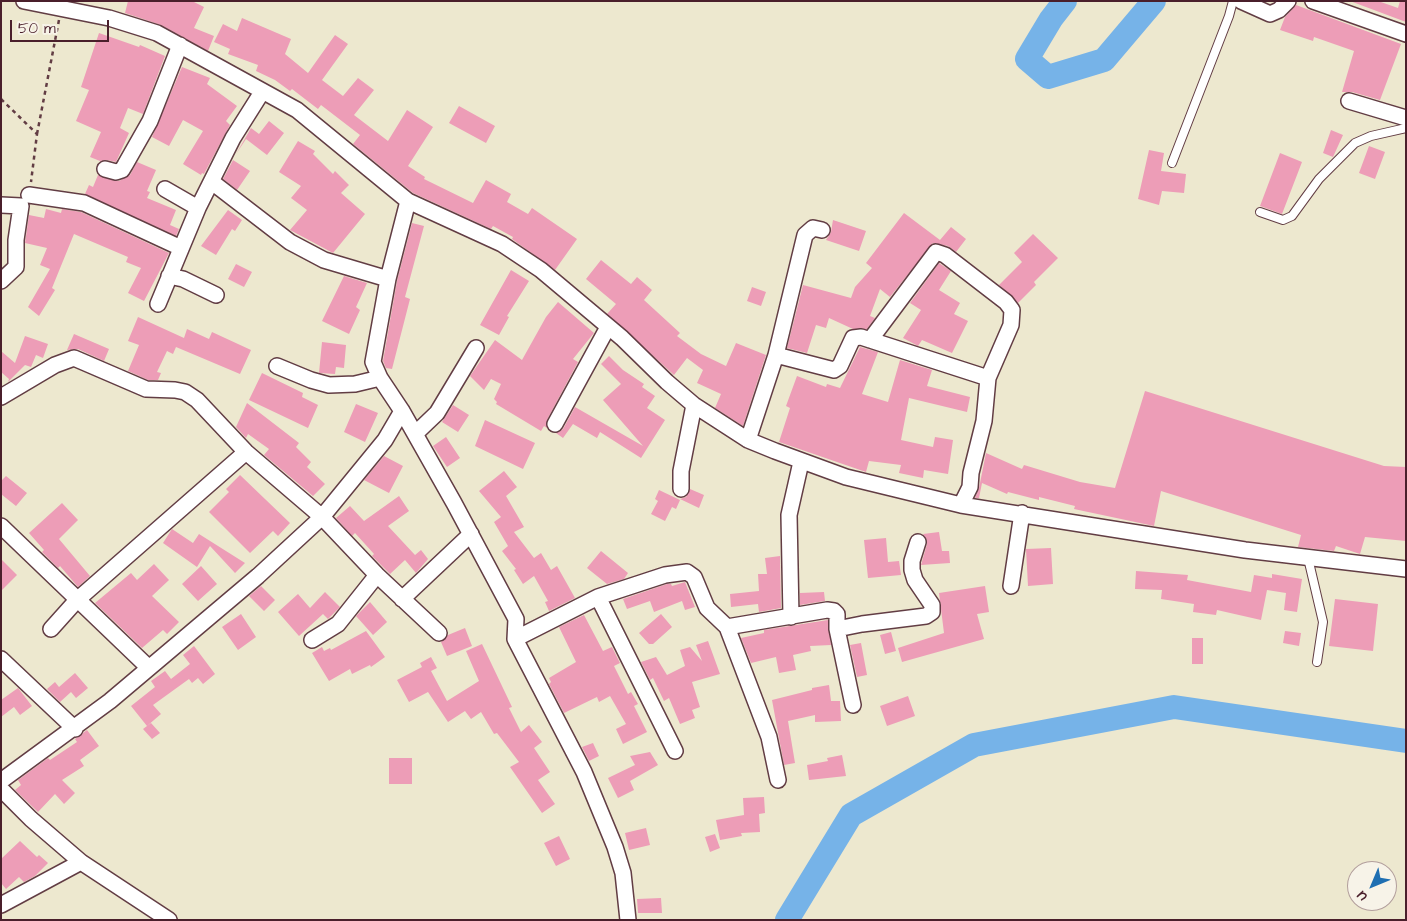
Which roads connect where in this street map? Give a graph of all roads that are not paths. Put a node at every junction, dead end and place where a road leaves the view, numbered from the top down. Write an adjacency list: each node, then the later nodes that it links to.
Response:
1 (24, 1): 7 (street)
2 (1233, 1): 12 (lane)
3 (1241, 1): 4 (street)
4 (1288, 1)
5 (1313, 1): 6 (street)
6 (1406, 34)
7 (180, 45): 8 (street); 13 (street)
8 (262, 92): 14 (street); 17 (street)
9 (1349, 101): 10 (street)
10 (1406, 118)
11 (1406, 128): 20 (lane)
12 (1172, 163)
13 (105, 169)
14 (212, 182): 19 (street); 24 (street)
15 (165, 190): 19 (street)
16 (29, 195): 22 (street)
17 (408, 201): 24 (street); 28 (street)
18 (1, 205): 25 (street)
19 (198, 208): 22 (street)
20 (1260, 212)
21 (822, 230): 31 (street)
22 (181, 248): 23 (street)
23 (169, 276): 26 (street); 27 (street)
24 (388, 279): 33 (street)
25 (1, 281)
26 (216, 294)
27 (158, 304)
28 (608, 327): 36 (street); 38 (street)
29 (870, 340): 31 (street); 34 (street); 34 (street)
30 (476, 348): 39 (street)
31 (776, 355): 40 (street)
32 (277, 366): 33 (street)
33 (380, 378): 37 (street)
34 (988, 378): 44 (street)
35 (1, 397): 41 (street)
36 (694, 405): 40 (street); 43 (street)
37 (402, 411): 39 (street); 46 (street)
38 (555, 424)
39 (415, 434): 48 (street)
40 (748, 440): 42 (street)
41 (246, 452): 46 (street); 56 (street)
42 (801, 462): 44 (street); 57 (street)
43 (681, 490)
44 (961, 505): 45 (street)
45 (1022, 513): 50 (street); 53 (street)
46 (322, 517): 52 (street); 66 (street)
47 (1, 526): 56 (street)
48 (471, 534): 55 (street); 62 (street)
49 (918, 542): 60 (street)
50 (1308, 558): 51 (street); 65 (lane)
51 (1406, 570)
52 (377, 575): 55 (street); 63 (street)
53 (1011, 586)
54 (598, 597): 58 (street); 62 (street); 69 (street)
55 (402, 598): 61 (street)
56 (77, 600): 59 (street); 66 (street)
57 (791, 617): 58 (street); 60 (street)
58 (728, 627): 70 (street)
59 (51, 629)
60 (837, 629): 67 (street)
61 (439, 633)
62 (516, 639): 76 (street)
63 (312, 640)
64 (1, 659): 68 (street)
65 (1317, 662)
66 (149, 668): 68 (street)
67 (853, 705)
68 (75, 729): 71 (street)
69 (675, 751)
70 (778, 780)
71 (1, 781)
72 (1, 789): 73 (street)
73 (81, 862): 74 (street); 75 (street)
74 (1, 905)
75 (169, 920)
76 (628, 920)

